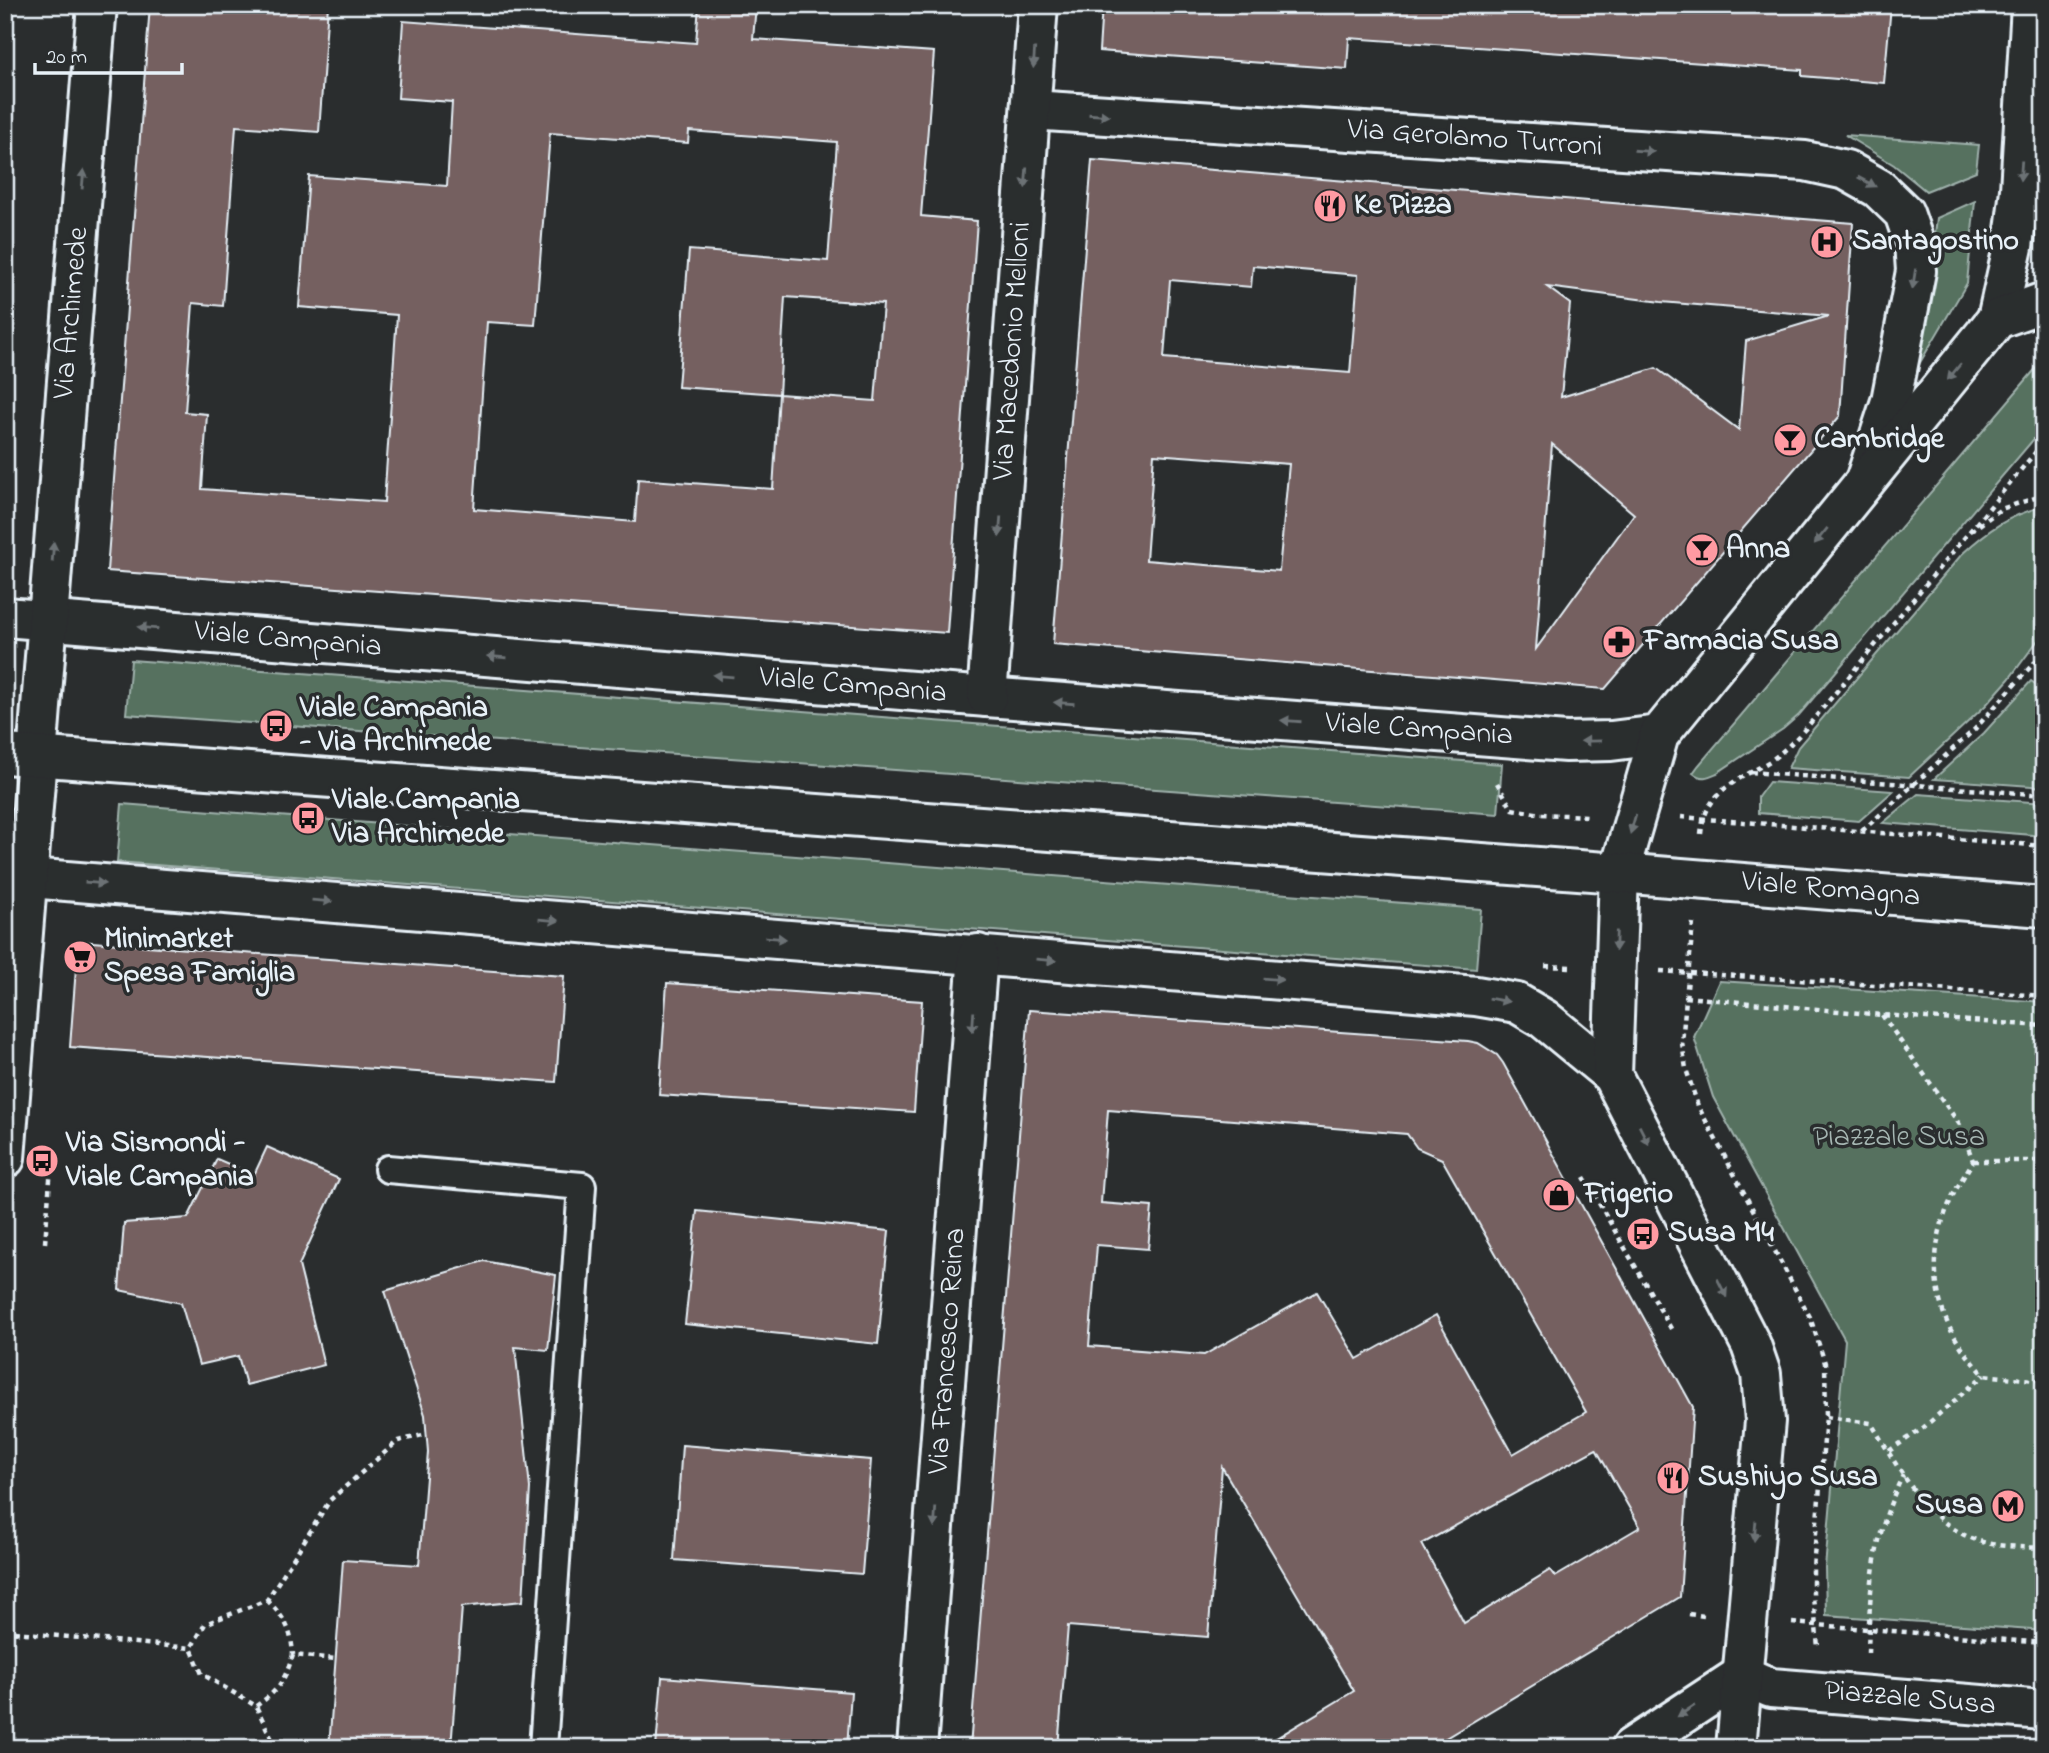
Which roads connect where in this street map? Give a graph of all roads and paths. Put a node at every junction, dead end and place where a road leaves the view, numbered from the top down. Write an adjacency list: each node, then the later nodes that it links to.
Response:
1 (97, 5): 12 (street, Via Archimede, one-way to 1)
2 (1038, 5): 4 (street, Via Macedonio Melloni, one-way to 4)
3 (2031, 5): 6 (street, one-way to 6)
4 (1031, 110): 8 (street, Via Gerolamo Turroni, one-way to 8); 14 (street, Via Macedonio Melloni, one-way to 14)
5 (2044, 302): 6 (street)
6 (1997, 319): 8 (street, one-way to 8)
7 (2044, 442): 10 (path)
8 (1864, 483): 15 (street, one-way to 15)
9 (2044, 495): 10 (path)
10 (1955, 546): 17 (path)
11 (5, 617): 12 (street, Viale Campania)
12 (47, 620): 14 (street, Viale Campania, one-way to 12); 16 (street)
13 (2044, 658): 18 (path)
14 (987, 697): 15 (street, Viale Campania, one-way to 14)
15 (1659, 735): 22 (street, one-way to 22)
16 (21, 755): 22 (street); 23 (street)
17 (1750, 772): 18 (path); 20 (path)
18 (1913, 785): 19 (path); 20 (path)
19 (2044, 795)
20 (1861, 832): 21 (path)
21 (2044, 846)
22 (1619, 873): 24 (street, Viale Romagna); 31 (street, one-way to 31)
23 (16, 877): 25 (street, one-way to 25); 32 (street)
24 (2044, 907)
25 (978, 954): 31 (street, one-way to 31); 59 (street, Via Francesco Reina, one-way to 59)
26 (1687, 973): 27 (path)
27 (2044, 996)
28 (1685, 997): 29 (path)
29 (1882, 1015): 30 (path); 33 (path)
30 (2044, 1026)
31 (1612, 1075): 54 (street, one-way to 54)
32 (5, 1158)
33 (1973, 1161): 34 (path); 38 (path)
34 (2044, 1161)
35 (388, 1169): 58 (lane)
36 (1584, 1177): 37 (path)
37 (1673, 1332)
38 (1984, 1375): 39 (path); 42 (path)
39 (2044, 1381)
40 (1826, 1417): 42 (path)
41 (427, 1434): 45 (path)
42 (1889, 1451): 43 (path)
43 (1903, 1475): 44 (path); 47 (path)
44 (2044, 1548)
45 (267, 1600): 50 (path); 51 (path)
46 (1781, 1622): 47 (path)
47 (1868, 1629): 49 (path); 53 (path)
48 (14, 1632): 50 (path)
49 (2044, 1643)
50 (191, 1648): 55 (path)
51 (293, 1656): 52 (path); 55 (path)
52 (336, 1659)
53 (1867, 1661)
54 (1742, 1675): 56 (street, Piazzale Susa); 60 (street, one-way to 60); 61 (street)
55 (256, 1706): 57 (path)
56 (2044, 1710)
57 (276, 1748)
58 (543, 1748)
59 (917, 1748)
60 (1631, 1748)
61 (1736, 1748)

